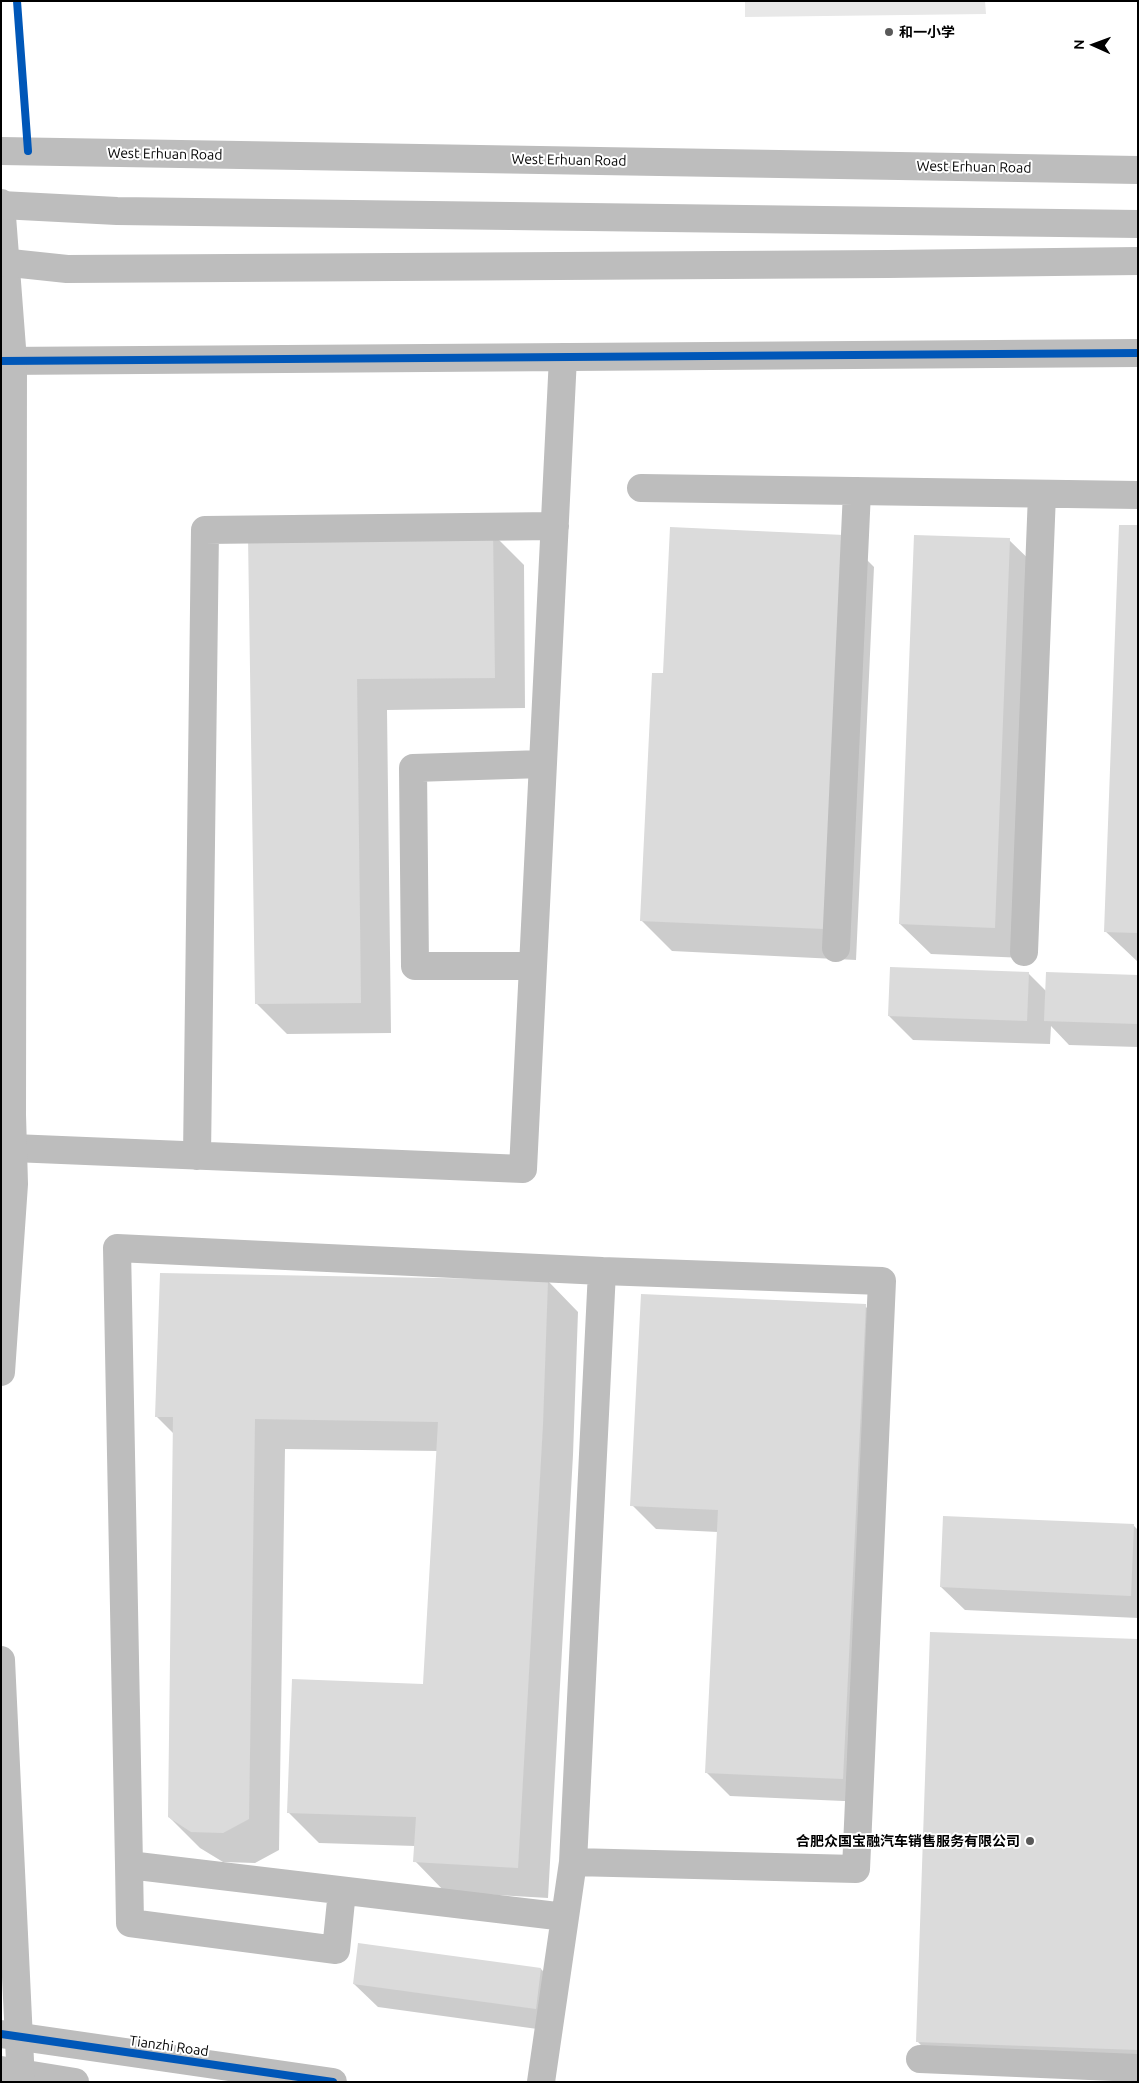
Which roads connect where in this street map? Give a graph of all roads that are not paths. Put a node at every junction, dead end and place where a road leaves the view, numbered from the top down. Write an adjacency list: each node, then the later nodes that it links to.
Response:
1 (1, 151): 2 (main road, West Erhuan Road)
2 (1138, 170)
3 (1, 204): 4 (main road); 9 (main road)
4 (1138, 224)
5 (1138, 261): 6 (main road)
6 (1, 262)
7 (1138, 353): 8 (main road)
8 (563, 357): 9 (main road); 14 (main road)
9 (7, 361): 19 (main road)
10 (640, 488): 11 (main road)
11 (857, 491): 12 (main road); 16 (main road)
12 (1042, 494): 13 (main road); 17 (main road)
13 (1138, 495)
14 (554, 526): 15 (main road); 20 (main road)
15 (543, 764): 18 (main road); 18 (main road)
16 (836, 948)
17 (1024, 952)
18 (532, 966): 20 (main road)
19 (13, 1148): 20 (main road); 22 (main road)
20 (197, 1156)
21 (602, 1271): 24 (main road); 24 (main road); 25 (main road)
22 (1, 1372)
23 (1, 1660): 28 (main road)
24 (573, 1862): 27 (main road)
25 (129, 1865): 26 (main road); 26 (main road)
26 (342, 1891): 27 (main road)
27 (565, 1917): 34 (main road)
28 (10, 2036): 31 (main road); 33 (main road, Tianzhi Road)
29 (920, 2059): 30 (main road)
30 (1138, 2068)
31 (14, 2075): 32 (main road)
32 (75, 2082)
33 (333, 2082)
34 (542, 2082)

